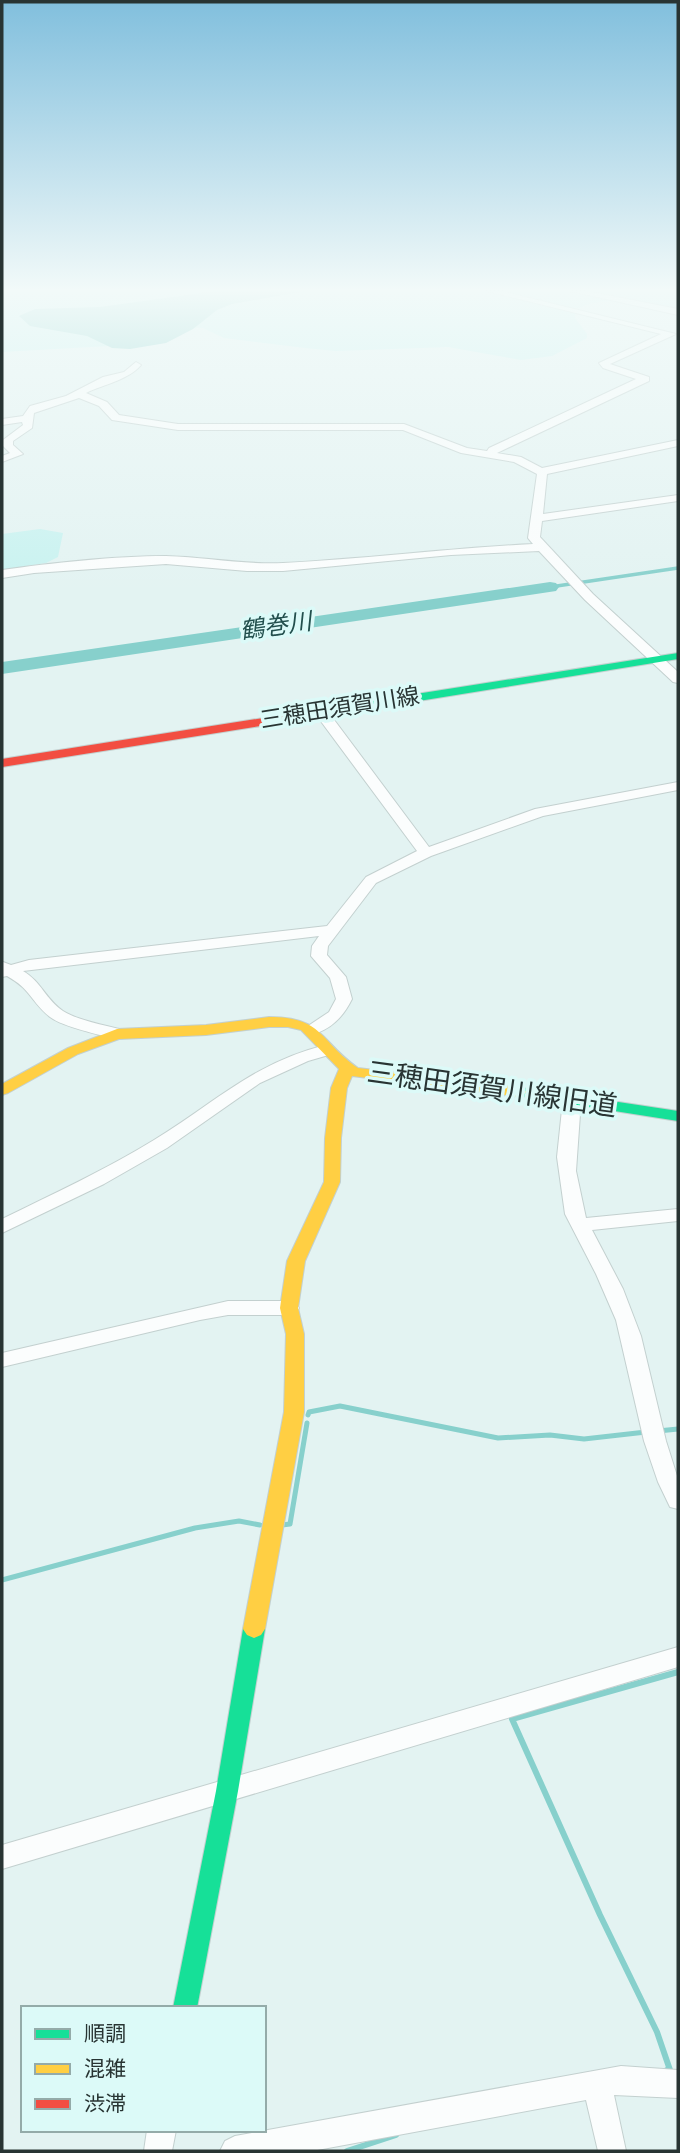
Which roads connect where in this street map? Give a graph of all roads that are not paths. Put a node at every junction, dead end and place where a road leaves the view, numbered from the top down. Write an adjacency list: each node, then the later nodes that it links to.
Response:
1 (84, 391): 3 (street)
2 (619, 391): 7 (street)
3 (79, 394): 4 (street); 7 (street)
4 (27, 418): 5 (street); 8 (street)
5 (2, 422)
6 (678, 443): 9 (street)
7 (491, 456): 9 (street)
8 (2, 459)
9 (541, 472): 11 (street)
10 (678, 498): 11 (street)
11 (538, 517): 12 (street)
12 (541, 547): 13 (street); 15 (street)
13 (2, 574)
14 (678, 656): 15 (street, 三穂田須賀川線)
15 (658, 658): 16 (street); 17 (street, 三穂田須賀川線)
16 (678, 679)
17 (321, 712): 18 (street, 三穂田須賀川線); 20 (street)
18 (2, 763)
19 (678, 786): 20 (street)
20 (426, 853): 21 (street)
21 (332, 931): 22 (street); 23 (street)
22 (4, 970): 24 (street)
23 (310, 1030): 24 (street); 25 (street, 三穂田須賀川線旧道)
24 (117, 1034): 27 (street)
25 (326, 1051): 26 (street, 三穂田須賀川線旧道); 32 (street)
26 (347, 1069): 28 (street, 三穂田須賀川線旧道); 33 (street)
27 (2, 1090)
28 (572, 1100): 29 (street, 三穂田須賀川線旧道); 31 (street)
29 (678, 1116)
30 (678, 1215): 31 (street)
31 (580, 1225): 35 (street)
32 (2, 1227)
33 (289, 1308): 34 (street); 37 (street)
34 (2, 1360)
35 (678, 1501)
36 (678, 1657): 37 (street)
37 (227, 1791): 38 (street); 39 (street)
38 (2, 1857)
39 (186, 2006)
40 (597, 2084): 41 (street); 44 (street); 45 (street)
41 (678, 2084)
42 (162, 2132): 43 (street)
43 (158, 2151)
44 (235, 2151)
45 (612, 2151)

